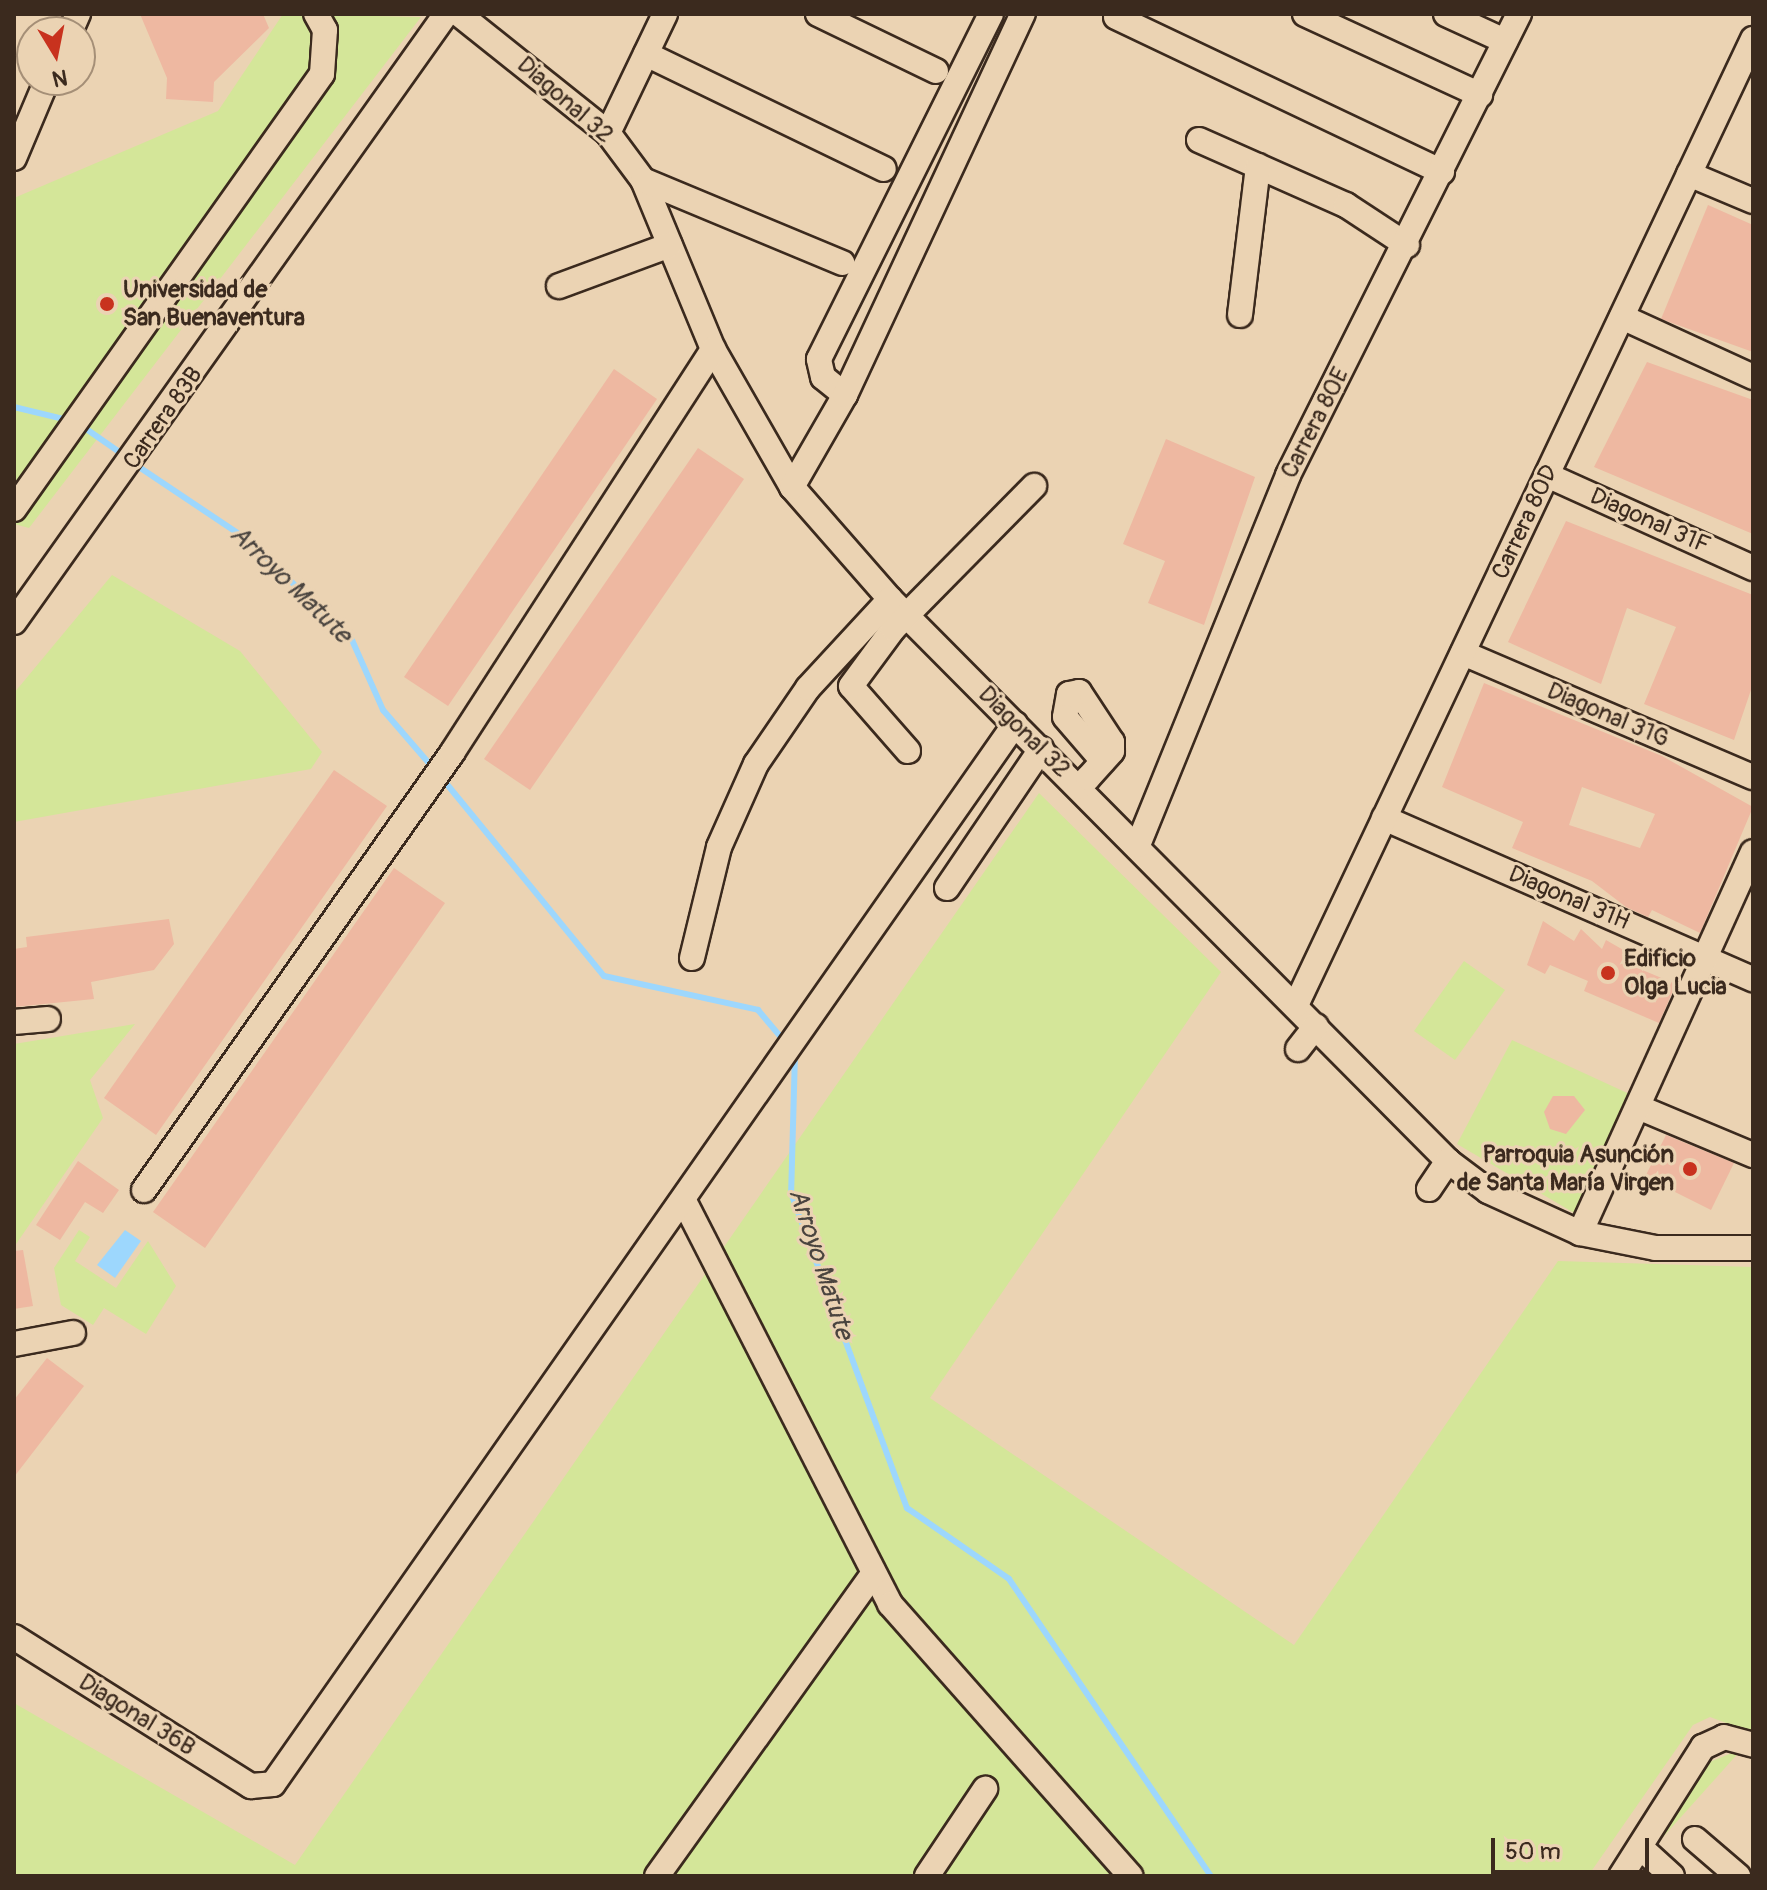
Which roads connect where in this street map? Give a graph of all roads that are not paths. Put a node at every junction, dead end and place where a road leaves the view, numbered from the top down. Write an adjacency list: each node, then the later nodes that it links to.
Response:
1 (316, 14): 39 (street)
2 (446, 14): 43 (street, Carrera 83B)
3 (459, 14): 18 (street, Diagonal 32)
4 (665, 14): 14 (street)
5 (818, 14): 15 (street)
6 (991, 14): 35 (street)
7 (1023, 14): 35 (street)
8 (1305, 14): 16 (street)
9 (1446, 14): 13 (street)
10 (1519, 14): 13 (street, Carrera 80E)
11 (1116, 17): 23 (street)
12 (1753, 39): 24 (street, Carrera 80D)
13 (1505, 41): 16 (street, Carrera 80E)
14 (646, 54): 18 (street); 22 (street)
15 (936, 71)
16 (1480, 95): 23 (street, Carrera 80E)
17 (40, 96): 20 (street)
18 (608, 133): 25 (street, Diagonal 32)
19 (1199, 140): 21 (street)
20 (14, 158)
21 (1258, 166): 28 (street); 31 (street)
22 (884, 169)
23 (1442, 172): 28 (street, Carrera 80E)
24 (1689, 174): 26 (street); 32 (street, Carrera 80D)
25 (643, 180): 27 (street, Diagonal 32); 29 (street)
26 (1753, 201)
27 (670, 245): 30 (street); 33 (street, Diagonal 32)
28 (1407, 245): 52 (street, Carrera 80E)
29 (842, 263)
30 (559, 286)
31 (1240, 315)
32 (1622, 317): 34 (street); 36 (street, Carrera 80D)
33 (713, 349): 38 (street, Diagonal 32); 67 (street)
34 (1753, 377)
35 (845, 395): 38 (street)
36 (1547, 475): 40 (street, Diagonal 31F); 44 (street, Carrera 80D)
37 (1034, 486): 42 (street)
38 (792, 487): 41 (street, Diagonal 32)
39 (14, 509)
40 (1753, 568)
41 (890, 599): 42 (street, Diagonal 32); 55 (street)
42 (908, 617): 45 (street, Diagonal 32); 47 (street)
43 (14, 622)
44 (1463, 653): 49 (street, Diagonal 31G); 51 (street, Carrera 80D)
45 (1015, 724): 46 (street, Diagonal 32); 68 (street)
46 (1041, 749): 50 (street, Diagonal 32); 54 (street)
47 (908, 751)
48 (1103, 761): 50 (street)
49 (1753, 777)
50 (1079, 787): 52 (street, Diagonal 32)
51 (1384, 818): 56 (street, Diagonal 31H); 58 (street, Carrera 80D)
52 (1138, 845): 58 (street, Diagonal 32)
53 (1753, 852): 56 (street)
54 (947, 888)
55 (692, 958)
56 (1705, 958): 57 (street, Diagonal 31H); 63 (street)
57 (1753, 979)
58 (1296, 1005): 61 (street, Diagonal 32)
59 (48, 1019): 60 (street)
60 (14, 1022)
61 (1316, 1026): 62 (street); 65 (street, Diagonal 32)
62 (1298, 1049)
63 (1638, 1107): 64 (street); 69 (street)
64 (1753, 1155)
65 (1448, 1161): 66 (street); 69 (street, Diagonal 32)
66 (1429, 1189)
67 (144, 1190)
68 (684, 1201): 73 (street); 74 (street, Diagonal 36B)
69 (1580, 1233): 70 (street, Diagonal 32)
70 (1753, 1248)
71 (73, 1333): 72 (street)
72 (14, 1344)
73 (873, 1574): 79 (street); 81 (street)
74 (14, 1637)
75 (1753, 1745): 78 (street)
76 (985, 1789): 80 (street)
77 (1695, 1839): 84 (street)
78 (1640, 1847): 82 (street); 83 (street)
79 (657, 1876)
80 (927, 1876)
81 (1131, 1876)
82 (1621, 1876)
83 (1672, 1876)
84 (1738, 1876)

